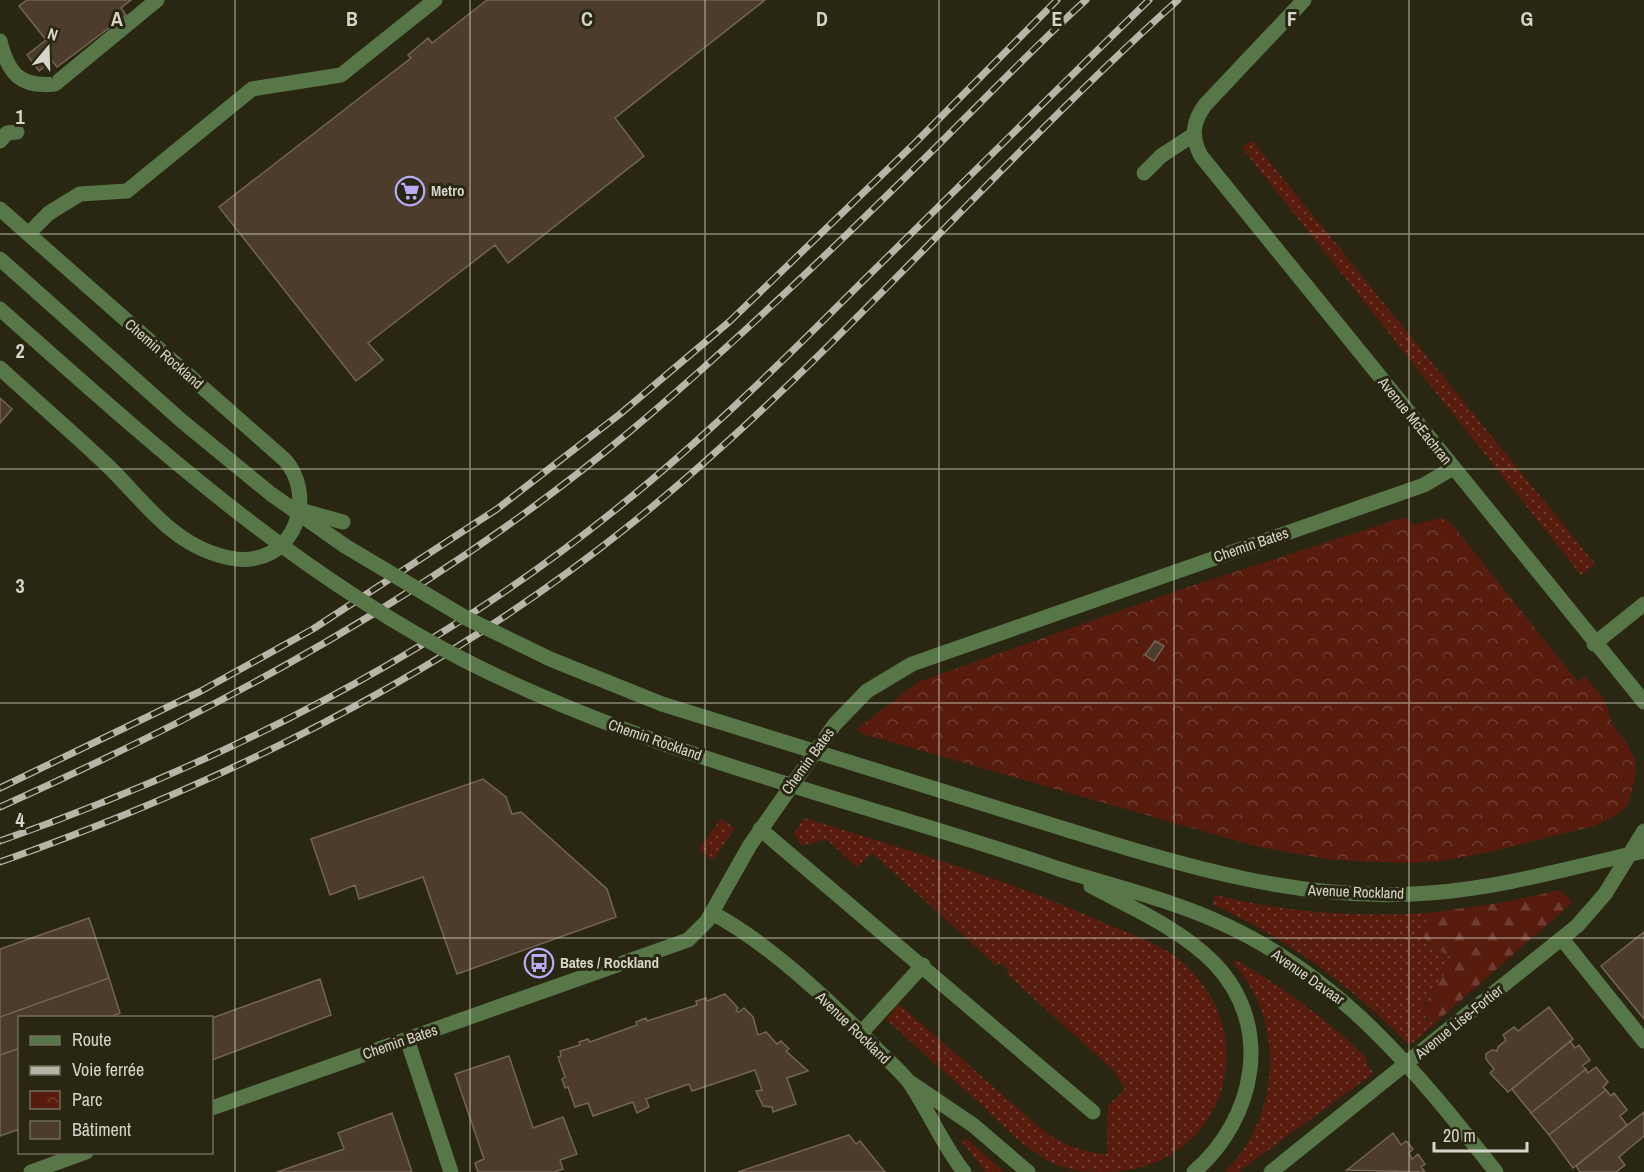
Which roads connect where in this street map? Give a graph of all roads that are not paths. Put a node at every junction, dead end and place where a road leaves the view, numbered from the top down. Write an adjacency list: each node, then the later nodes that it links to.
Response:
1 (157, 0): 6 (street)
2 (435, 0): 12 (street)
3 (1304, 0): 8 (street)
4 (0, 41): 6 (street)
5 (0, 70): 6 (street)
6 (16, 77)
7 (17, 132): 9 (street)
8 (1193, 135): 10 (street); 16 (street, Avenue McEachran)
9 (0, 141)
10 (1144, 173)
11 (0, 209): 12 (street, Chemin Rockland)
12 (28, 234): 17 (street, Chemin Rockland)
13 (0, 259): 24 (street, Avenue Rockland, bridge)
14 (0, 309): 25 (street, Chemin Rockland, bridge)
15 (0, 368): 17 (street)
16 (1453, 468): 20 (street, Avenue McEachran); 22 (street, Chemin Bates)
17 (300, 510): 18 (street)
18 (343, 522)
19 (1644, 604): 20 (street)
20 (1594, 644): 21 (street, Avenue McEachran)
21 (1644, 702)
22 (760, 829): 26 (street, Chemin Bates); 28 (street)
23 (1644, 831): 24 (street, Avenue Lise-Fortier)
24 (1637, 853): 27 (street, Avenue Lise-Fortier)
25 (1059, 869): 32 (street, Avenue Davaar); 41 (street)
26 (712, 913): 29 (street, Avenue Rockland); 30 (street, Chemin Bates)
27 (1562, 939): 31 (street); 32 (street, Avenue Lise-Fortier)
28 (923, 964): 29 (street); 35 (street)
29 (861, 1033): 33 (street, Avenue Rockland)
30 (407, 1039): 34 (street, Chemin Bates); 38 (street)
31 (1644, 1041)
32 (1408, 1063): 42 (street, Avenue Lise-Fortier); 43 (street, Avenue Davaar)
33 (908, 1082): 39 (street, Avenue Rockland); 40 (street)
34 (213, 1108)
35 (1093, 1112)
36 (80, 1154): 37 (street)
37 (31, 1172)
38 (451, 1172)
39 (963, 1172)
40 (1028, 1172)
41 (1194, 1172)
42 (1271, 1172)
43 (1496, 1172)

